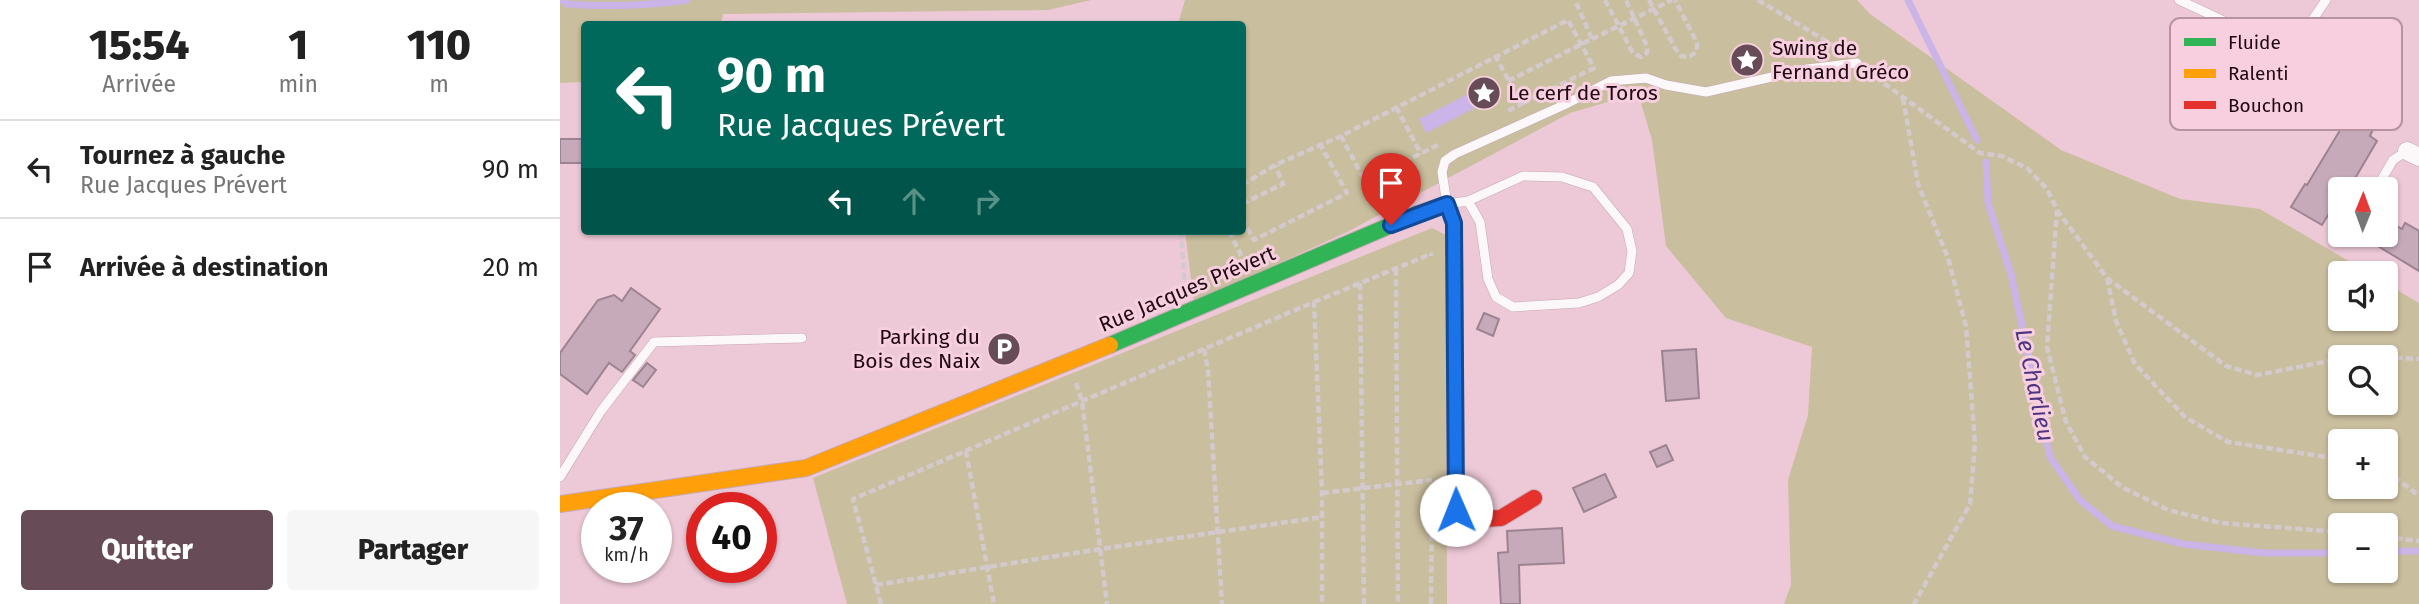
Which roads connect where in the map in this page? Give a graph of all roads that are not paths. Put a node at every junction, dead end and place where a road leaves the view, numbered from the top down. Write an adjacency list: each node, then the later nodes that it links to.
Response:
1 (2179, 0): 3 (lane)
2 (2326, 0): 4 (lane)
3 (2218, 18)
4 (2314, 18)
5 (1857, 63): 9 (lane)
6 (2413, 154): 7 (lane)
7 (2383, 177)
8 (1468, 201): 8 (lane); 9 (lane)
9 (1447, 204): 12 (street); 13 (street, Rue Jacques Prévert)
10 (802, 338): 11 (lane)
11 (560, 477)
12 (1534, 498)
13 (560, 505)

